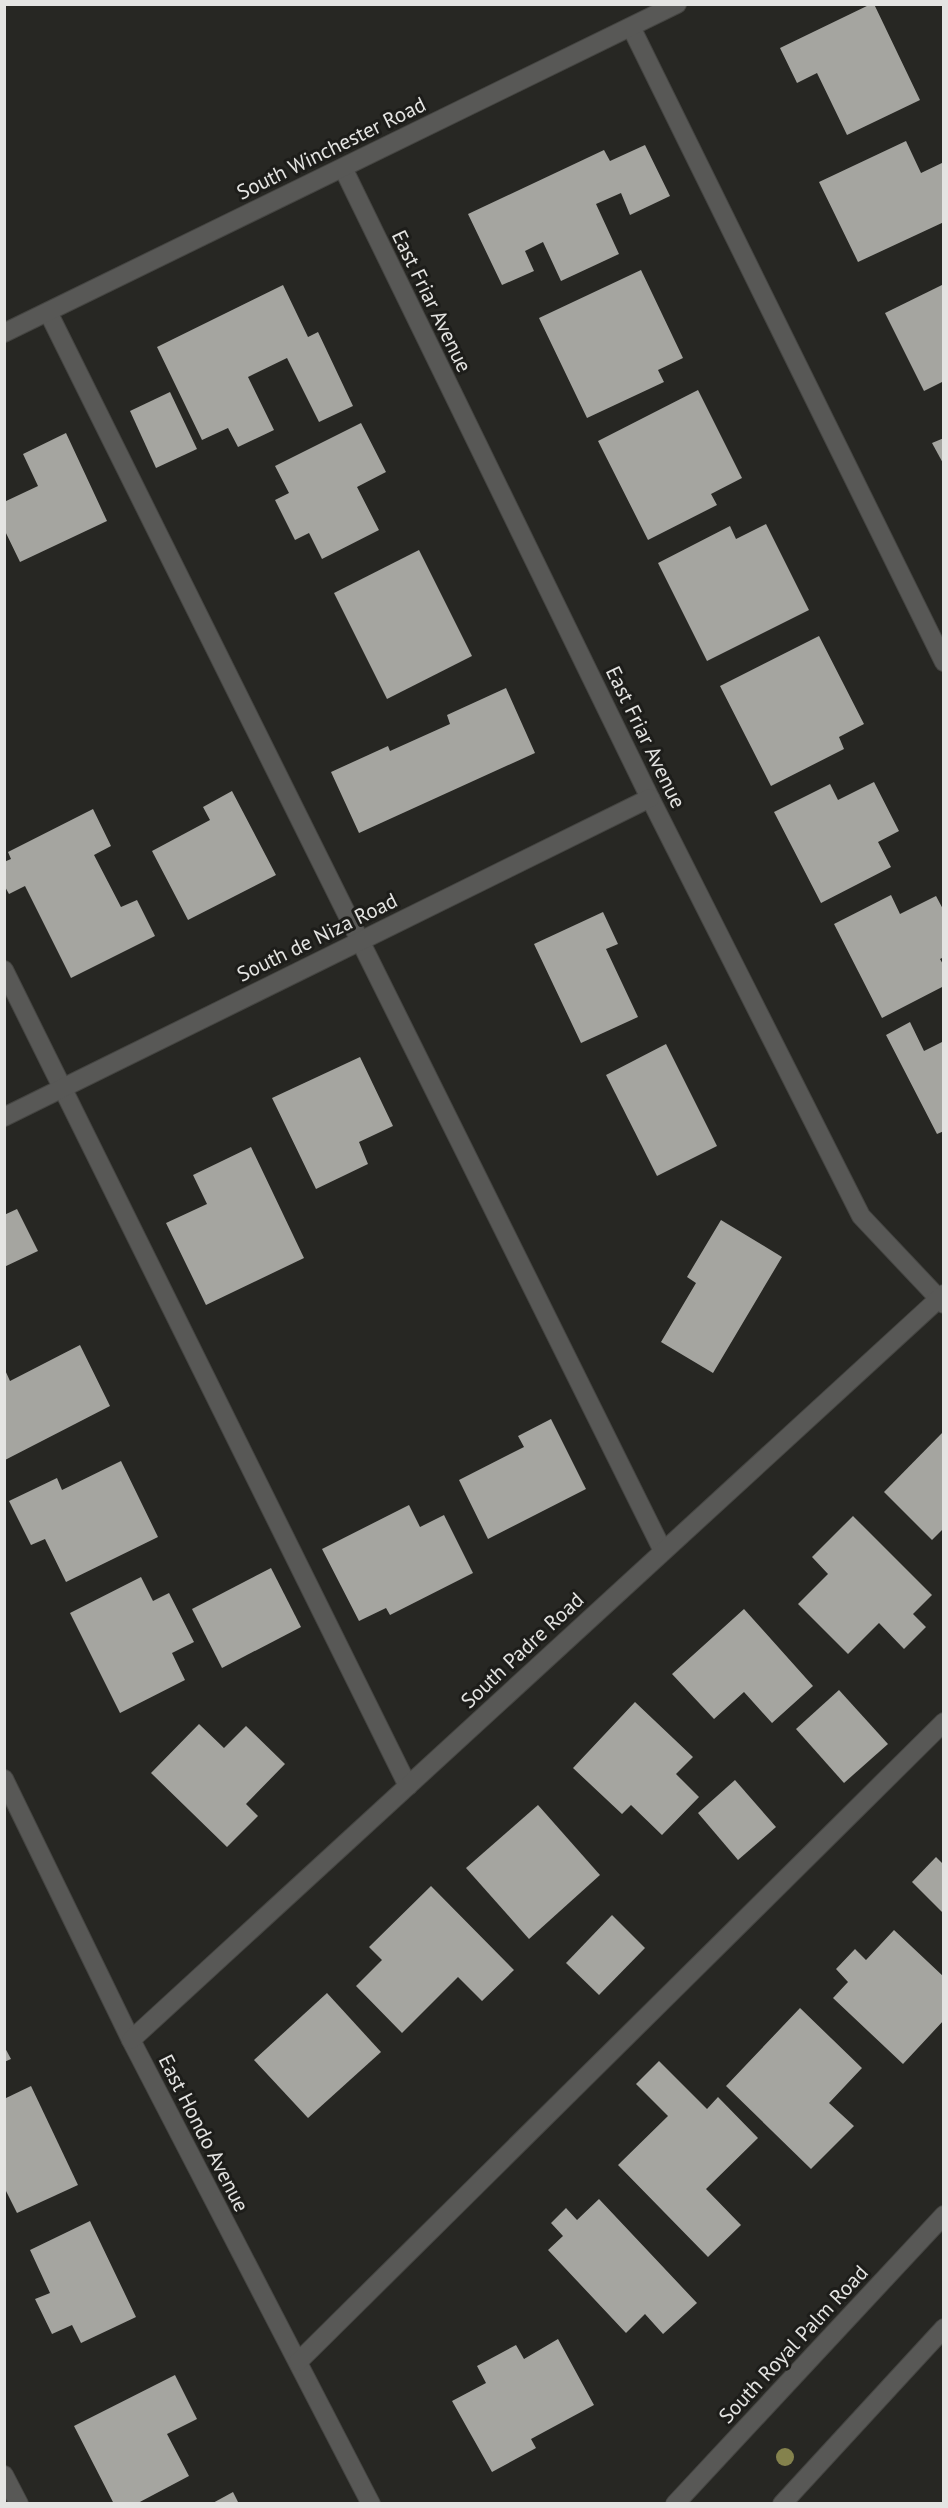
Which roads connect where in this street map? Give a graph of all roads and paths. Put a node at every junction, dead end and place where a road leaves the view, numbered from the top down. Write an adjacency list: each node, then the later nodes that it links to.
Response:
1 (677, 4): 2 (street, South Winchester Road)
2 (631, 27): 3 (street, South Winchester Road); 6 (street)
3 (342, 168): 4 (street, South Winchester Road); 7 (street, East Friar Avenue)
4 (48, 312): 5 (street, South Winchester Road); 8 (street)
5 (4, 333)
6 (944, 662)
7 (650, 798): 8 (street, South de Niza Road); 12 (street, East Friar Avenue)
8 (362, 940): 10 (street, South de Niza Road); 13 (street)
9 (4, 970): 10 (street)
10 (63, 1088): 11 (street, South de Niza Road); 16 (street)
11 (4, 1117)
12 (942, 1299): 13 (street, South Padre Road)
13 (663, 1551): 16 (street, South Padre Road)
14 (944, 1722): 20 (street)
15 (4, 1779): 17 (street, East Hondo Avenue)
16 (408, 1786): 17 (street, South Padre Road)
17 (131, 2040): 20 (street, East Hondo Avenue)
18 (944, 2214): 24 (street, South Royal Palm Road)
19 (944, 2328): 25 (street)
20 (298, 2362): 23 (street, East Hondo Avenue)
21 (4, 2475): 22 (street)
22 (19, 2504)
23 (371, 2504)
24 (675, 2504)
25 (782, 2504)

